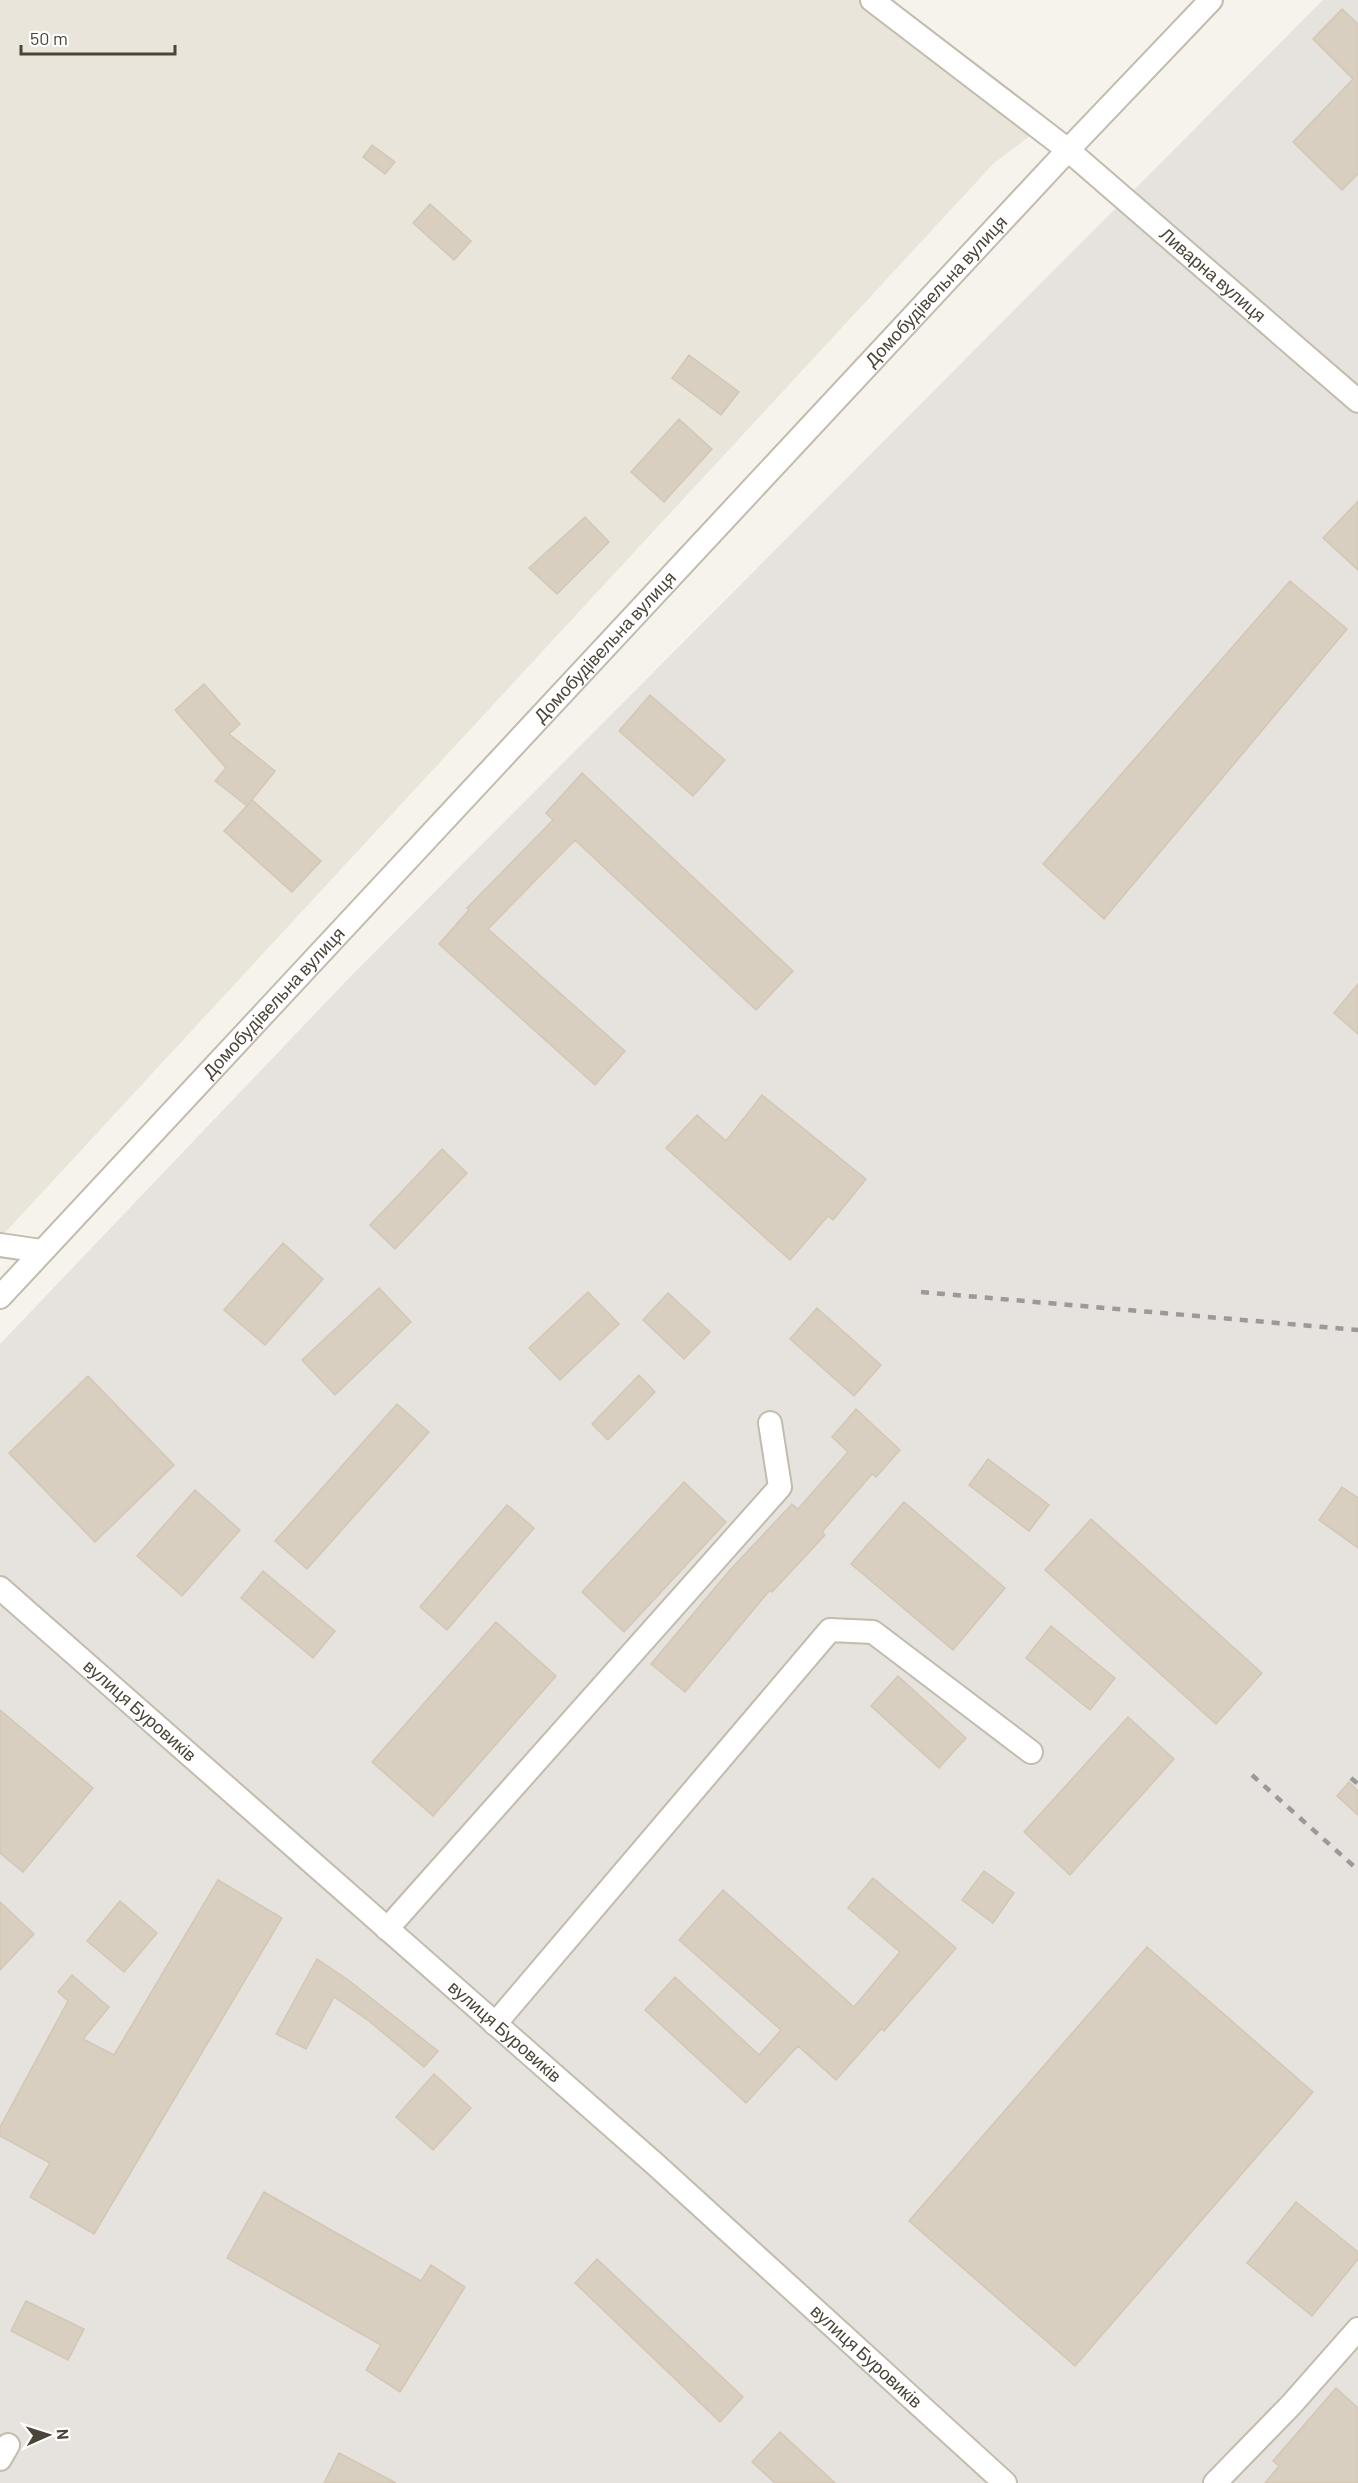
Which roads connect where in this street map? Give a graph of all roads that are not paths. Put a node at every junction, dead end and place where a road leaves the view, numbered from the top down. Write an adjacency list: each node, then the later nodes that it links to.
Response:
1 (872, 0): 3 (street, Ливарна вулиця)
2 (1211, 0): 3 (street, Домобудівельна вулиця)
3 (1068, 150): 4 (street, Ливарна вулиця); 6 (street, Домобудівельна вулиця)
4 (1358, 401)
5 (0, 1245): 6 (street)
6 (41, 1251): 7 (street, Домобудівельна вулиця)
7 (0, 1297)
8 (770, 1423): 11 (street)
9 (0, 1588): 11 (street, вулиця Буровиків)
10 (1031, 1752): 12 (street)
11 (387, 1929): 12 (street, вулиця Буровиків)
12 (495, 2024): 14 (street, вулиця Буровиків)
13 (1358, 2329): 15 (street)
14 (1005, 2483)
15 (1215, 2483)

